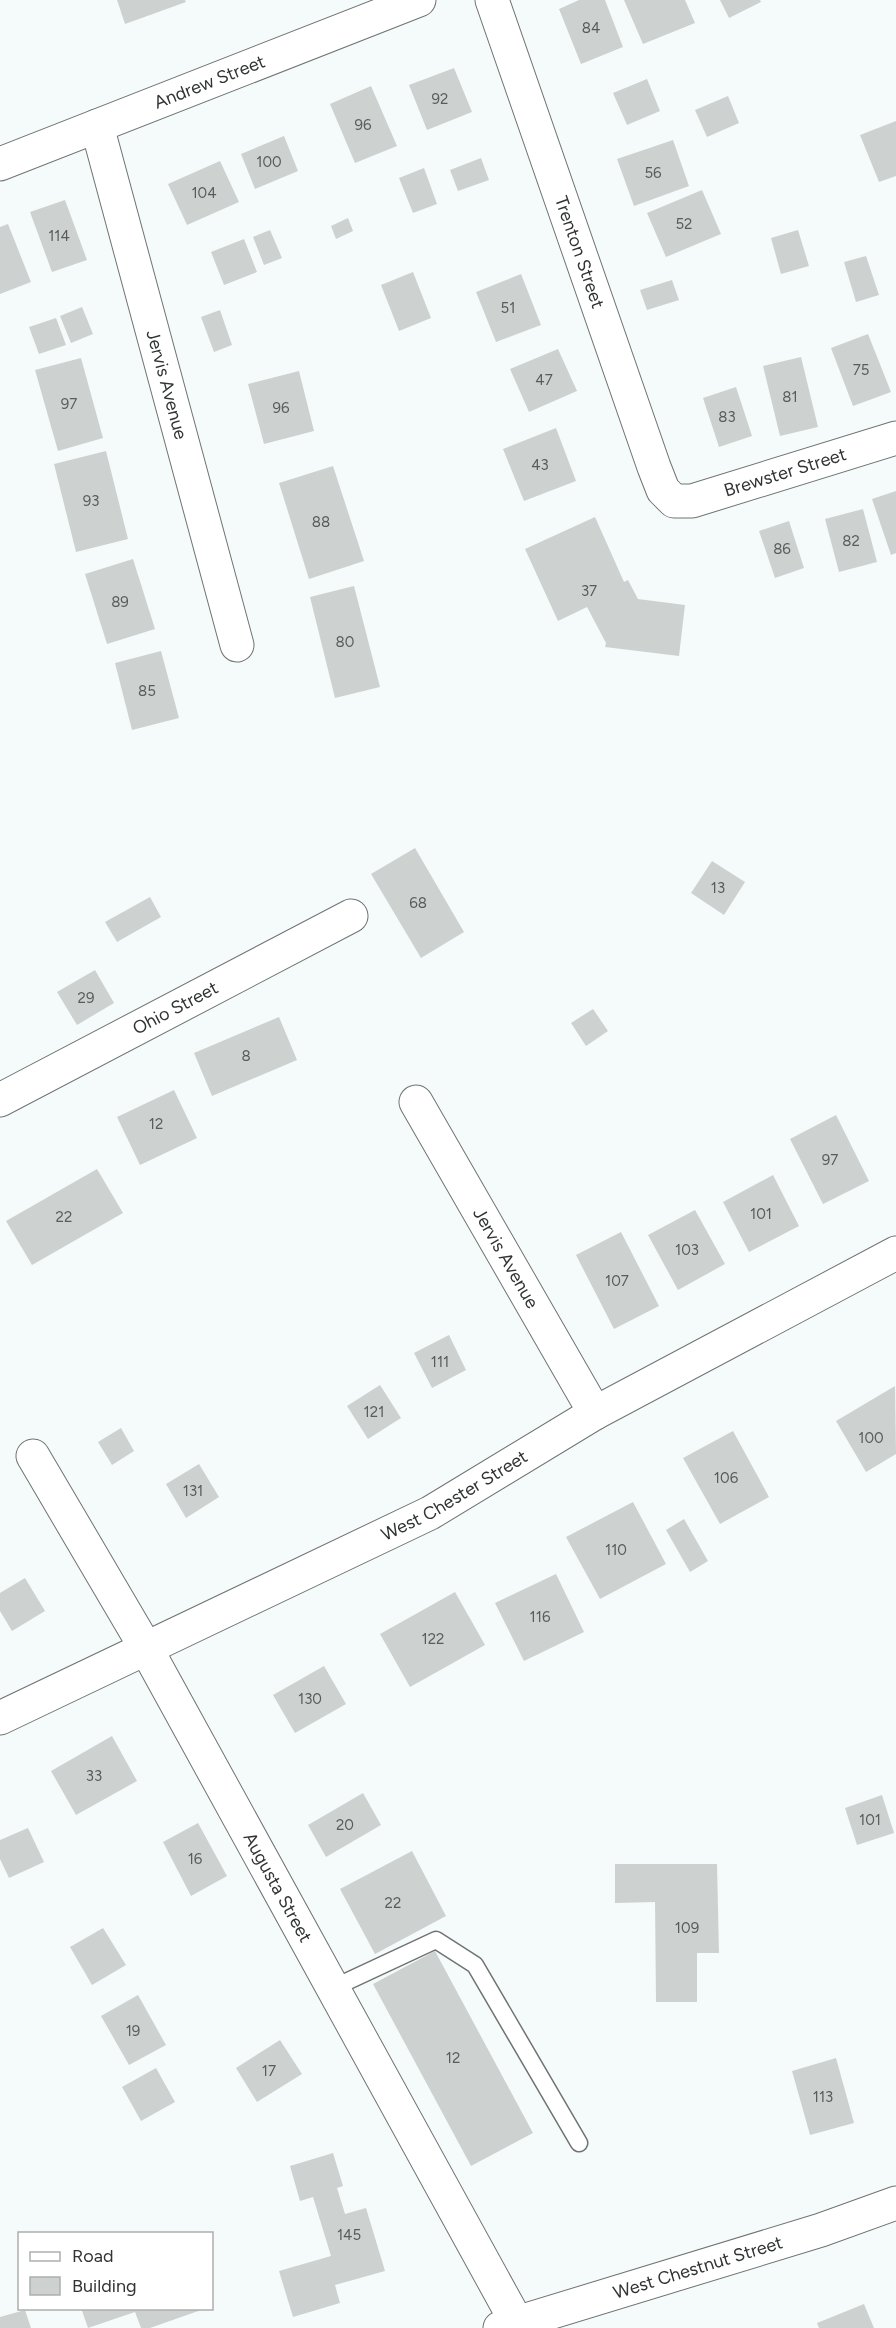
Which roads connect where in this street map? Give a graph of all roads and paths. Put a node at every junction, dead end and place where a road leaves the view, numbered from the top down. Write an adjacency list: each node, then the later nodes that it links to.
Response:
1 (419, 0): 3 (street, Andrew Street)
2 (492, 0): 6 (street, Trenton Street)
3 (97, 126): 4 (street, Andrew Street); 7 (street, Jervis Avenue)
4 (0, 164)
5 (896, 438): 6 (street, Brewster Street)
6 (674, 501)
7 (237, 645)
8 (351, 916): 9 (street, Ohio Street)
9 (0, 1100)
10 (416, 1102): 12 (street, Jervis Avenue)
11 (896, 1253): 12 (street, West Chester Street)
12 (595, 1413): 14 (street, West Chester Street)
13 (33, 1456): 14 (street, Augusta Street)
14 (147, 1650): 15 (street, West Chester Street); 16 (street, Augusta Street)
15 (0, 1718)
16 (333, 1988): 17 (lane); 19 (street, Augusta Street)
17 (579, 2143)
18 (896, 2203): 19 (street, West Chestnut Street)
19 (508, 2325)

